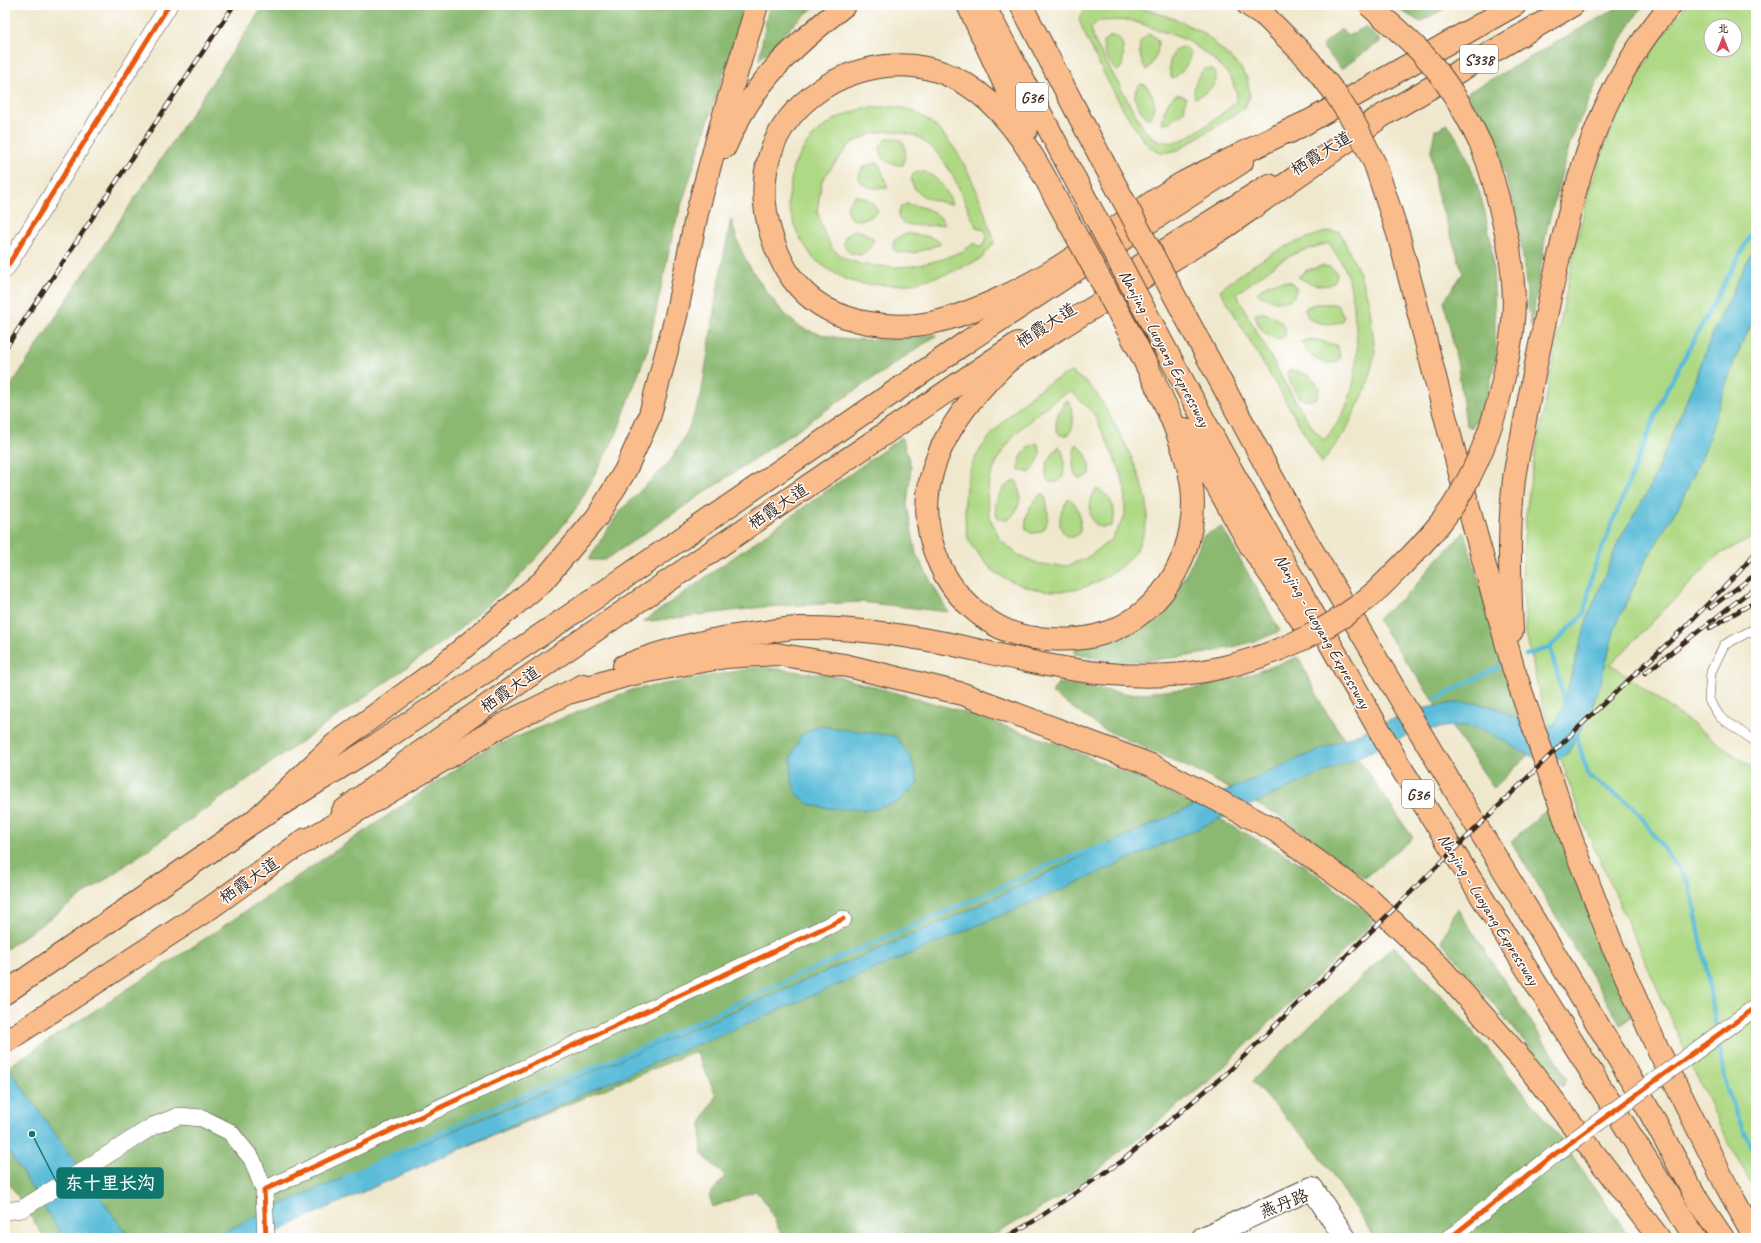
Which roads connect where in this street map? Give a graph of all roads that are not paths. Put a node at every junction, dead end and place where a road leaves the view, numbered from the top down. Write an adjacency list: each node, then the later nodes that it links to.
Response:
1 (169, 5): 15 (street)
2 (757, 5): 14 (highway)
3 (845, 5): 14 (highway)
4 (1021, 5): 36 (highway, Nanjing - Luoyang Expressway / G36, bridge)
5 (1369, 5): 19 (highway, bridge)
6 (1515, 5): 12 (highway, 栖霞大道 / S338)
7 (1572, 5): 11 (highway, 栖霞大道 / S338)
8 (1671, 5): 18 (highway)
9 (1257, 10): 18 (highway, bridge)
10 (979, 12): 13 (highway); 21 (highway, Nanjing - Luoyang Expressway / G36, bridge)
11 (1386, 114): 16 (highway); 23 (highway, 栖霞大道)
12 (1307, 122): 13 (highway); 22 (highway, 栖霞大道)
13 (1048, 185): 16 (highway, bridge)
14 (697, 213): 22 (highway)
15 (5, 270)
16 (1139, 350): 21 (highway)
17 (1756, 628): 20 (lane)
18 (1513, 667): 37 (highway)
19 (572, 692): 23 (highway); 34 (highway)
20 (1756, 742)
21 (1398, 763): 35 (highway, Nanjing - Luoyang Expressway / G36)
22 (254, 822): 25 (highway, 栖霞大道)
23 (291, 850): 27 (highway, 栖霞大道)
24 (843, 919): 28 (street)
25 (5, 993)
26 (1756, 1007): 33 (street, bridge)
27 (5, 1042)
28 (264, 1190): 29 (street); 30 (street)
29 (13, 1210)
30 (266, 1238)
31 (1203, 1238): 32 (street, 燕丹路)
32 (1345, 1238)
33 (1450, 1238)
34 (1659, 1238)
35 (1695, 1238)
36 (1723, 1238)
37 (1755, 1238)

